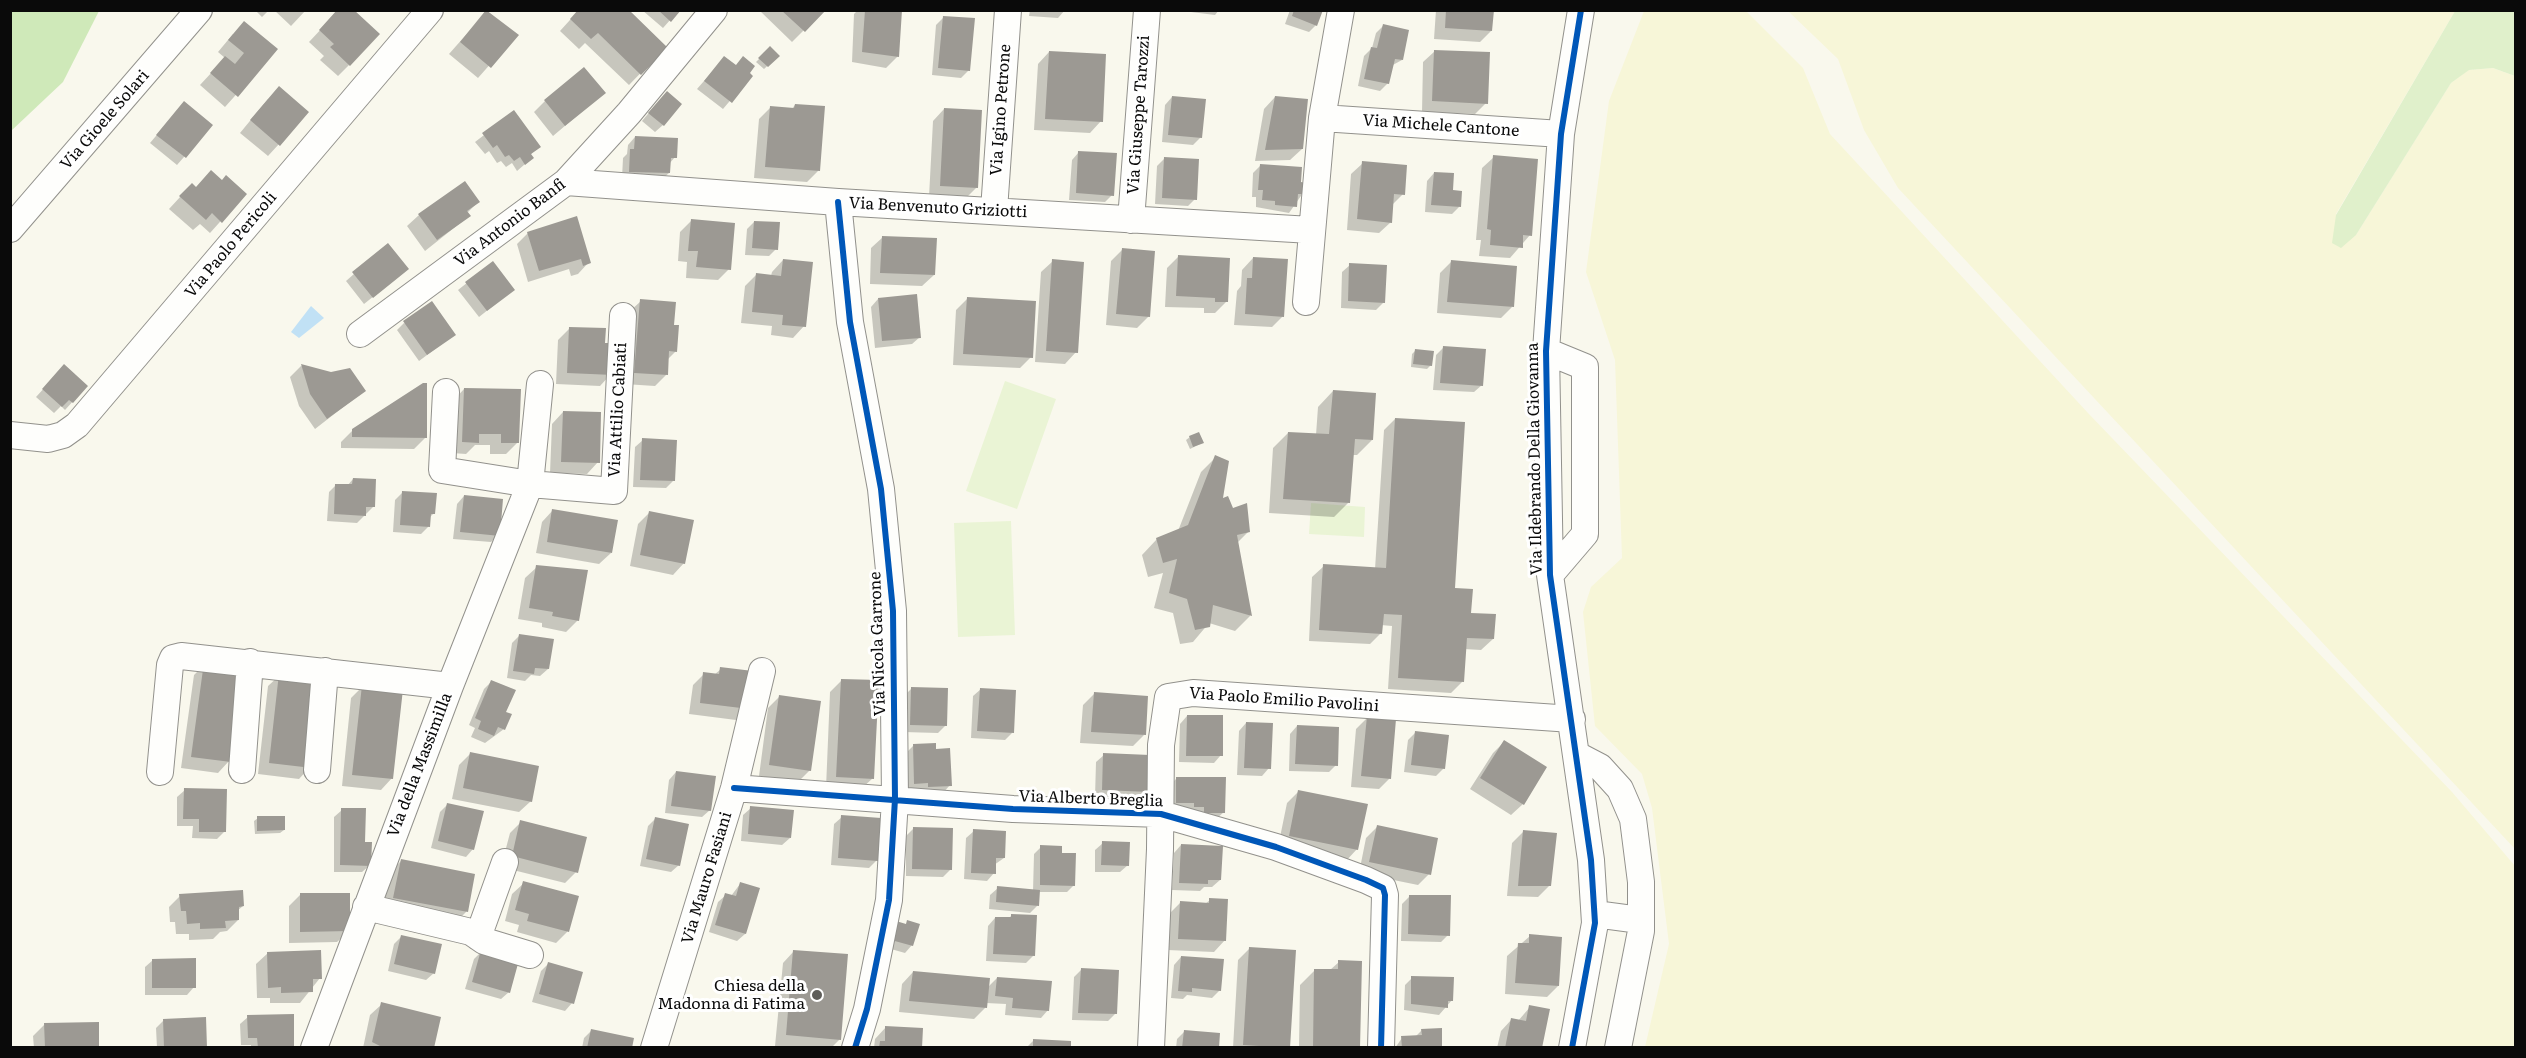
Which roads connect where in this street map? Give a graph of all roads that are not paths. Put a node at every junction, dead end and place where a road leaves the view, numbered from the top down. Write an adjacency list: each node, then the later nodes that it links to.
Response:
1 (199, 10): 14 (street, Via Gioele Solari)
2 (430, 10): 22 (street, Via Paolo Pericoli)
3 (714, 10): 10 (street, Via Antonio Banfi)
4 (1008, 10): 12 (street, Via Igino Petrone)
5 (1147, 10): 13 (street, Via Giuseppe Tarozzi)
6 (1341, 10): 8 (street)
7 (1581, 10): 9 (street, Via Ildebrando Della Giovanna)
8 (1322, 118): 9 (street, Via Michele Cantone); 15 (street)
9 (1561, 134): 19 (street, Via Ildebrando Della Giovanna)
10 (566, 182): 11 (street, Via Benvenuto Griziotti); 18 (street, Via Antonio Banfi)
11 (838, 202): 12 (street, Via Benvenuto Griziotti); 35 (street, Via Nicola Garrone)
12 (994, 210): 13 (street, Via Benvenuto Griziotti)
13 (1131, 220): 15 (street, Via Benvenuto Griziotti)
14 (10, 229)
15 (1311, 230): 16 (street)
16 (1306, 302)
17 (623, 316): 23 (street, Via Attilio Cabiati)
18 (360, 334)
19 (1546, 351): 24 (street, Via Ildebrando Della Giovanna); 24 (street)
20 (540, 384): 23 (street, Via della Massimilla)
21 (446, 392): 23 (street)
22 (10, 435)
23 (530, 484): 28 (street, Via della Massimilla)
24 (1550, 575): 29 (street, Via Ildebrando Della Giovanna)
25 (250, 662): 26 (street); 31 (street); 33 (street)
26 (325, 671): 28 (street); 32 (street)
27 (762, 671): 34 (street, Via Mauro Fasiani)
28 (450, 686): 38 (street, Via della Massimilla)
29 (1572, 719): 30 (street, Via Ildebrando Della Giovanna); 36 (street, Via Paolo Emilio Pavolini)
30 (1576, 755): 39 (street, Via Ildebrando Della Giovanna); 40 (street)
31 (242, 770)
32 (317, 770)
33 (160, 772)
34 (734, 788): 35 (street, Via Alberto Breglia); 44 (street, Via Mauro Fasiani)
35 (896, 799): 36 (street, Via Alberto Breglia); 45 (street, Via Nicola Garrone)
36 (1161, 814): 46 (street, Via Paolo Emilio Pavolini); 47 (street, Via Alberto Breglia)
37 (506, 862): 41 (street)
38 (366, 907): 41 (street); 43 (street, Via della Massimilla)
39 (1595, 914): 40 (street); 48 (street, Via Ildebrando Della Giovanna)
40 (1640, 920): 49 (street)
41 (478, 937): 42 (street)
42 (530, 955)
43 (314, 1047)
44 (654, 1047)
45 (855, 1047)
46 (1151, 1047)
47 (1381, 1047)
48 (1572, 1047)
49 (1618, 1047)

